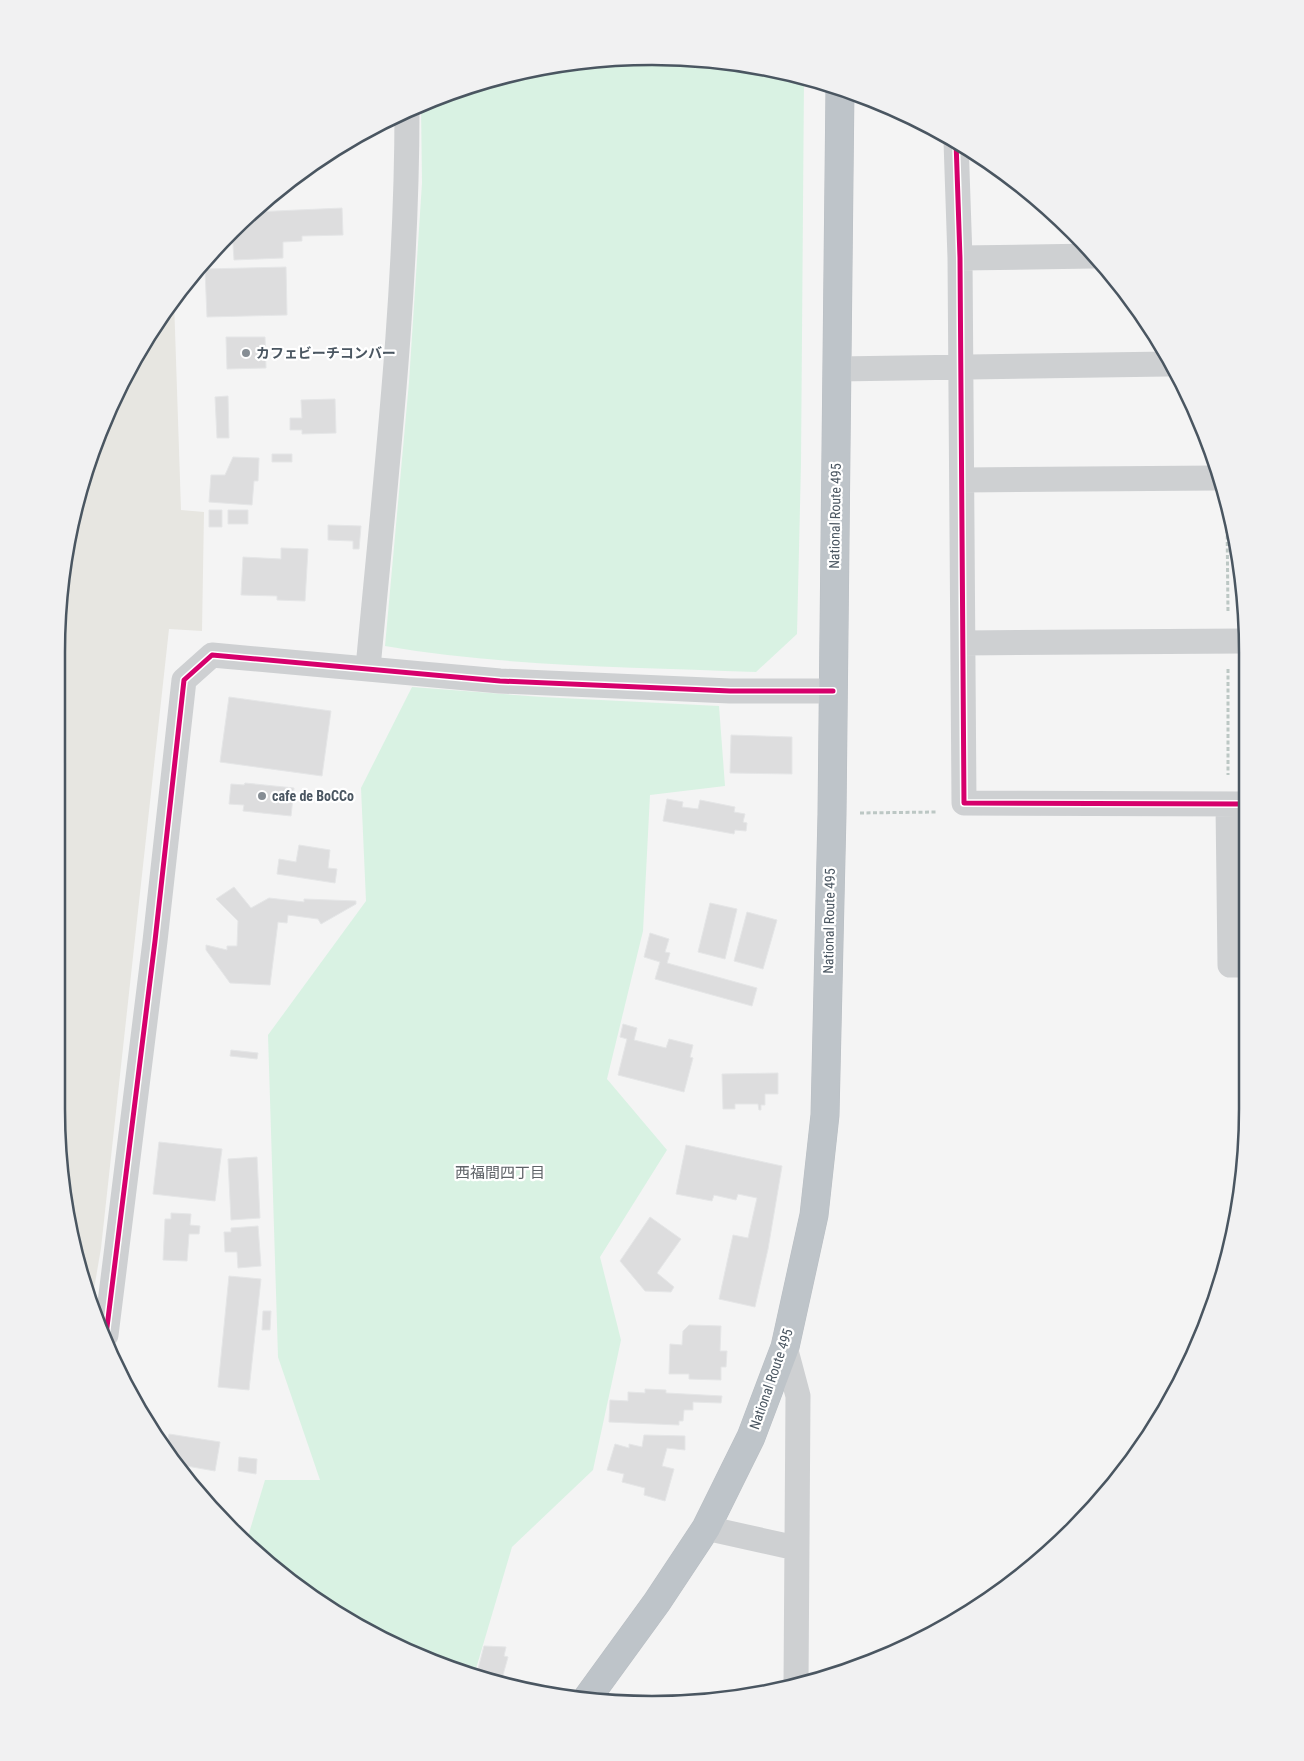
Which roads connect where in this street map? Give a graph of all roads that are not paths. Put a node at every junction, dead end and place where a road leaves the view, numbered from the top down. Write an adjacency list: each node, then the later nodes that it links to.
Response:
1 (840, 96): 8 (highway, National Route 495)
2 (407, 119): 13 (street)
3 (956, 150): 5 (street)
4 (1085, 256): 5 (street)
5 (960, 258): 7 (street)
6 (1163, 364): 7 (street)
7 (960, 367): 8 (street); 10 (street)
8 (837, 369): 14 (highway, National Route 495)
9 (1212, 478): 10 (street)
10 (962, 480): 12 (street)
11 (1239, 641): 12 (street)
12 (963, 643): 15 (street)
13 (368, 668): 14 (street); 17 (street)
14 (833, 691): 18 (highway, National Route 495)
15 (1236, 804): 16 (street)
16 (1239, 965)
17 (107, 1326)
18 (785, 1347): 19 (highway, National Route 495); 20 (street)
19 (706, 1528): 20 (street); 22 (highway, National Route 495)
20 (796, 1548): 21 (street)
21 (796, 1678)
22 (591, 1693)

